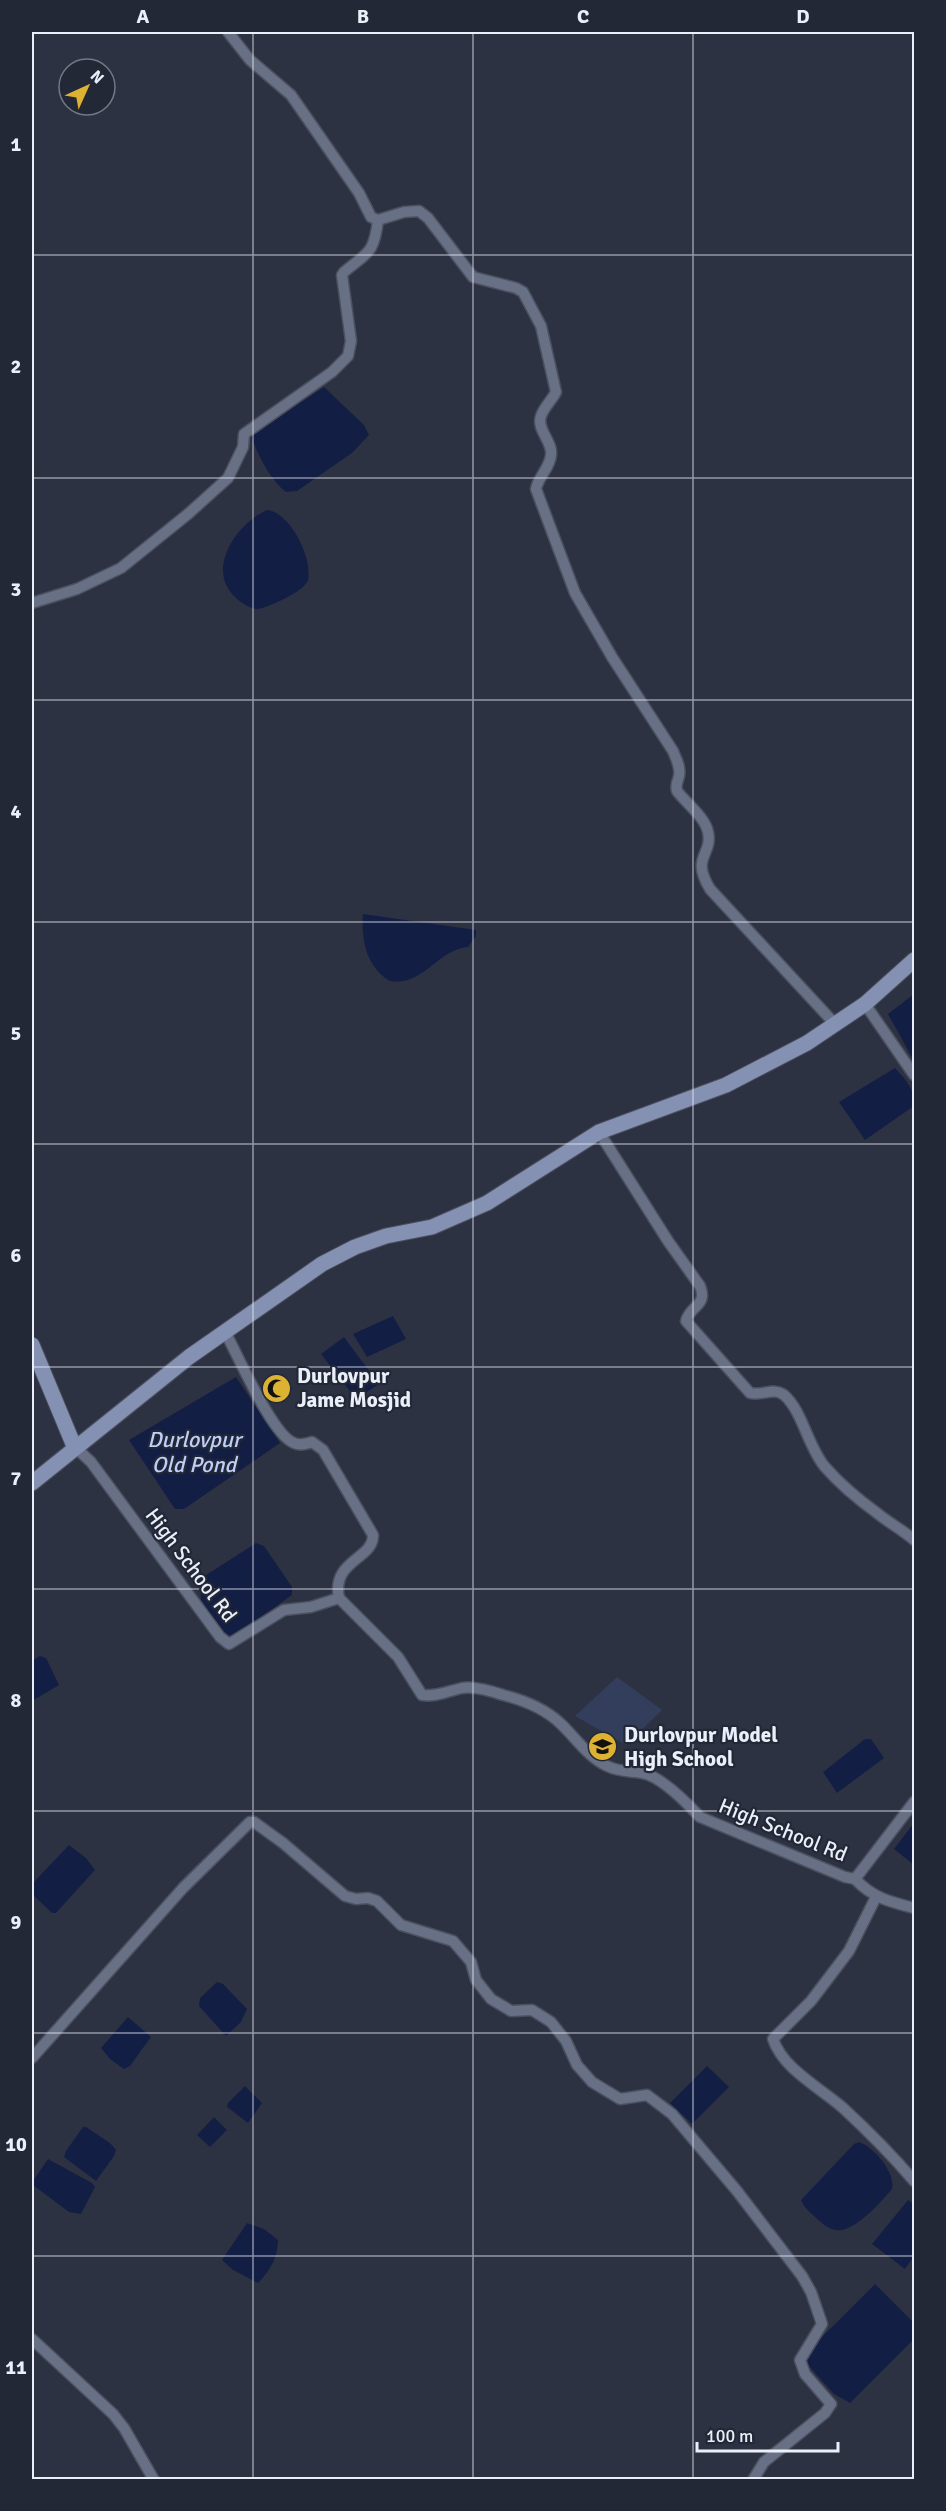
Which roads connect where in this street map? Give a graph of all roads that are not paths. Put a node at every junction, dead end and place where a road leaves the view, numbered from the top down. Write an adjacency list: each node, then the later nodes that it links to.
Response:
1 (228, 32): 2 (street)
2 (378, 220): 3 (street); 6 (street)
3 (32, 603)
4 (915, 960): 5 (street)
5 (865, 1004): 6 (street); 7 (street)
6 (835, 1024): 8 (street)
7 (915, 1075)
8 (599, 1132): 9 (street); 13 (street)
9 (225, 1332): 11 (street); 14 (street)
10 (32, 1345): 11 (street)
11 (74, 1446): 12 (street); 14 (street, High School Rd)
12 (32, 1483)
13 (915, 1539)
14 (339, 1598): 16 (street, High School Rd)
15 (915, 1802): 16 (street, High School Rd)
16 (855, 1879): 17 (street)
17 (876, 1897): 18 (street); 20 (street)
18 (915, 1908)
19 (32, 2058): 23 (street)
20 (915, 2181)
21 (32, 2339): 22 (street)
22 (154, 2480)
23 (753, 2480)

